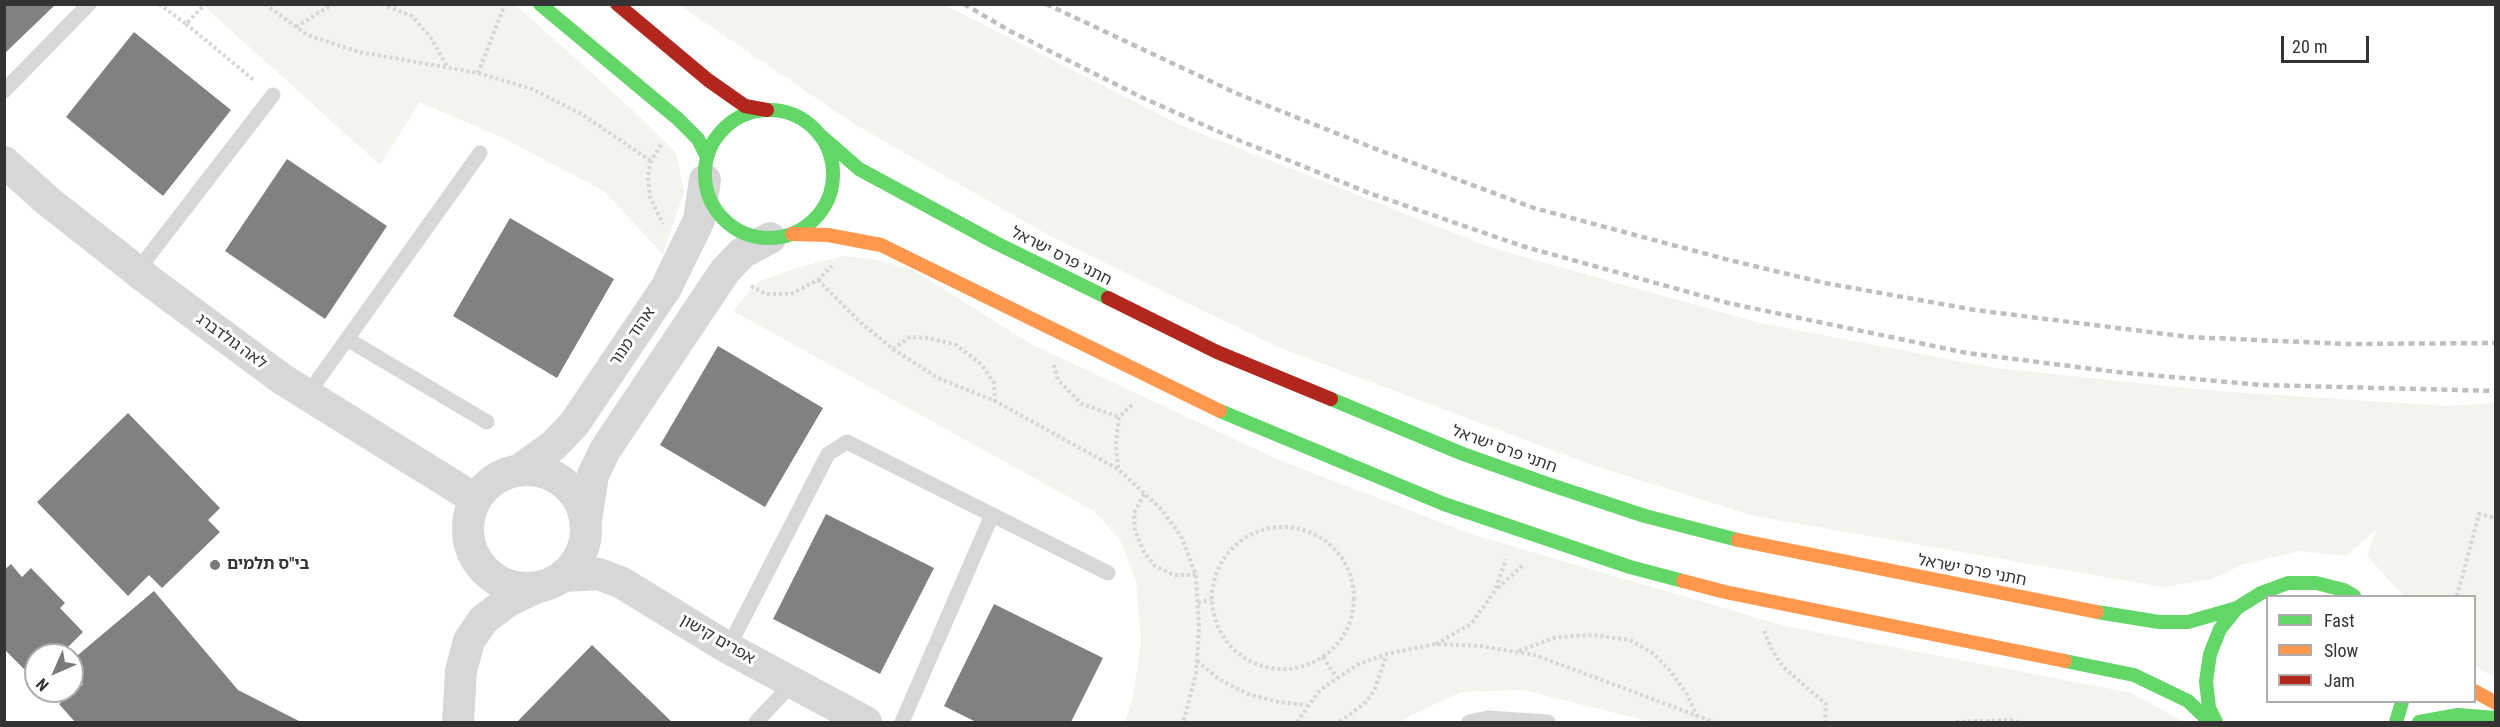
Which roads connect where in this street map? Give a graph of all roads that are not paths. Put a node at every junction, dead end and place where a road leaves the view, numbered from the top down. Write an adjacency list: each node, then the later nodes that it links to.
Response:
1 (89, 4): 4 (lane)
2 (540, 4): 10 (main road)
3 (617, 4): 6 (main road)
4 (4, 91)
5 (273, 95): 12 (lane)
6 (767, 110): 7 (main road); 10 (main road)
7 (819, 134): 11 (main road); 24 (main road, חתני פרס ישראל)
8 (480, 153): 13 (lane)
9 (4, 162): 12 (street, לאה גולדברג)
10 (706, 168): 11 (main road); 16 (street, אהוד מנור)
11 (781, 236): 19 (street); 37 (main road)
12 (136, 271): 14 (street, לאה גולדברג)
13 (347, 339): 14 (lane); 15 (lane)
14 (307, 395): 17 (street, לאה גולדברג)
15 (487, 422)
16 (521, 469): 17 (street); 19 (street)
17 (475, 499): 22 (street)
18 (992, 515): 20 (lane); 25 (lane); 34 (lane)
19 (586, 520): 21 (street)
20 (1108, 573)
21 (564, 576): 22 (street); 25 (street, אפרים קישון)
22 (533, 589): 31 (street)
23 (2351, 595): 24 (main road)
24 (2237, 608): 38 (main road)
25 (728, 648): 26 (street, אפרים קישון)
26 (793, 683): 32 (lane); 33 (street, אפרים קישון)
27 (2476, 692): 29 (main road)
28 (2402, 703): 39 (main road)
29 (2496, 703)
30 (2496, 718): 40 (main road)
31 (458, 723)
32 (756, 723)
33 (866, 723)
34 (902, 723)
35 (1469, 723): 36 (lane)
36 (1548, 723)
37 (2210, 723)
38 (2216, 723)
39 (2396, 723)
40 (2419, 723)

